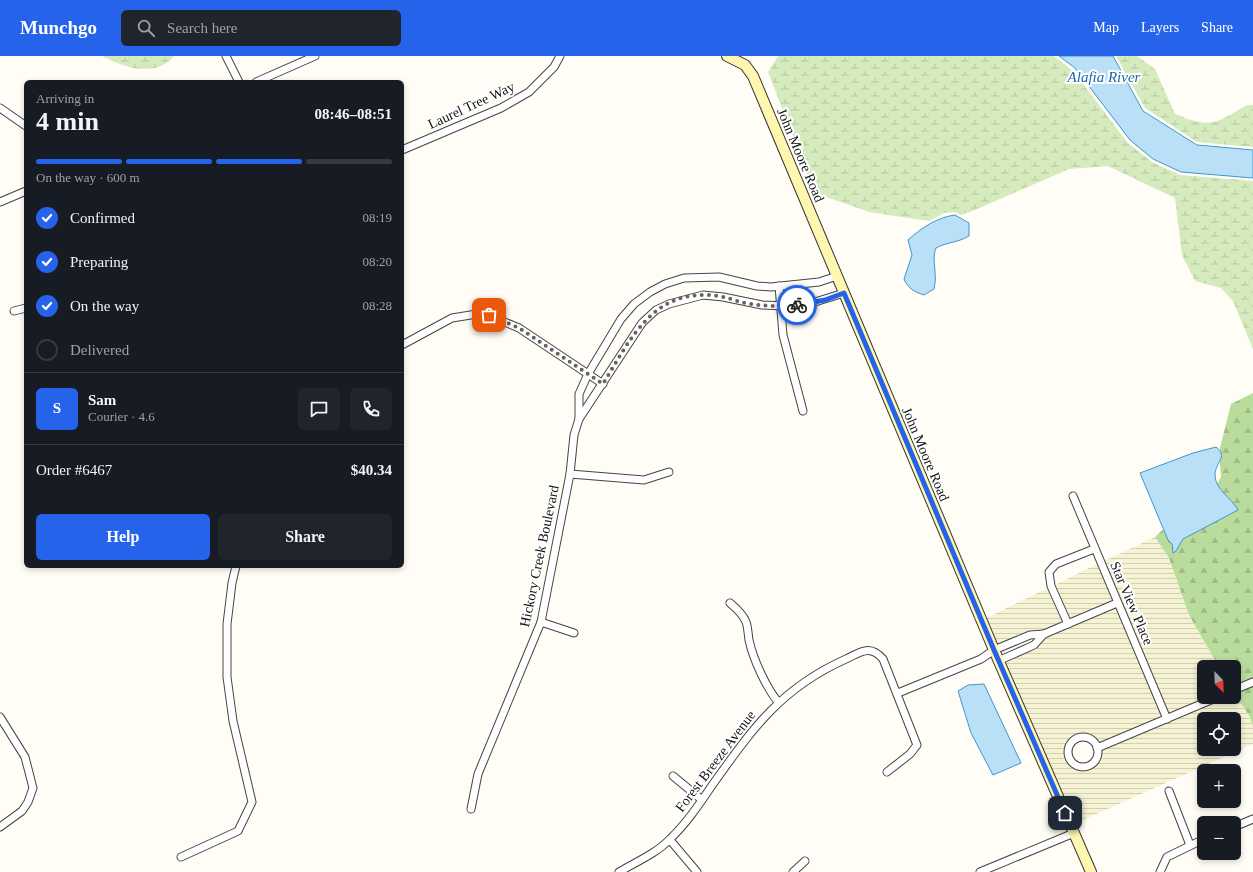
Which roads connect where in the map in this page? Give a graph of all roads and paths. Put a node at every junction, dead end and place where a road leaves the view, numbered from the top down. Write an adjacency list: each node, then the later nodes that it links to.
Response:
1 (226, 56): 5 (street)
2 (314, 56): 6 (street)
3 (560, 56): 9 (street, Laurel Tree Way)
4 (727, 56): 12 (street, John Moore Road)
5 (238, 80)
6 (260, 80)
7 (0, 108): 8 (street)
8 (24, 125)
9 (404, 149)
10 (24, 192): 11 (street)
11 (0, 202)
12 (837, 276): 13 (street, Hickory Creek Boulevard); 14 (street, John Moore Road)
13 (779, 286): 15 (street); 19 (street, Hickory Creek Boulevard)
14 (844, 293): 15 (street, Hickory Creek Boulevard); 36 (street, John Moore Road)
15 (781, 306): 20 (street, Hickory Creek Boulevard); 21 (street)
16 (24, 308): 17 (street)
17 (14, 311)
18 (404, 345): 19 (street)
19 (588, 374): 20 (street); 22 (street, Hickory Creek Boulevard)
20 (603, 384): 22 (street, Hickory Creek Boulevard)
21 (803, 411)
22 (579, 419): 24 (street, Hickory Creek Boulevard)
23 (669, 472): 24 (street)
24 (570, 474): 30 (street, Hickory Creek Boulevard)
25 (1073, 496): 26 (street, Star View Place)
26 (1094, 548): 29 (street, Star View Place); 31 (street)
27 (236, 568): 58 (street)
28 (730, 603): 41 (street)
29 (1118, 603): 31 (street); 44 (street, Star View Place)
30 (541, 622): 32 (street); 50 (street, Hickory Creek Boulevard)
31 (1068, 624): 33 (street)
32 (574, 633)
33 (1044, 634): 34 (street); 35 (street)
34 (1021, 639): 35 (street); 36 (street)
35 (1025, 649): 37 (street)
36 (994, 650): 37 (street, John Moore Road); 40 (street)
37 (998, 661): 54 (street, John Moore Road)
38 (1253, 682): 39 (street)
39 (1241, 687)
40 (898, 693): 41 (street, Forest Breeze Avenue); 46 (street, Forest Breeze Avenue)
41 (778, 702): 49 (street, Forest Breeze Avenue)
42 (1202, 704): 44 (street)
43 (0, 717): 53 (street)
44 (1167, 719): 45 (street)
45 (1097, 748): 45 (street)
46 (887, 772)
47 (673, 776): 49 (street)
48 (1169, 791): 57 (street)
49 (702, 800): 55 (street, Forest Breeze Avenue)
50 (470, 809)
51 (1253, 819): 52 (street)
52 (1241, 824)
53 (0, 827)
54 (1074, 833): 63 (street); 64 (street, John Moore Road)
55 (670, 840): 60 (street, Forest Breeze Avenue); 61 (street)
56 (1197, 842): 57 (street)
57 (1190, 845): 65 (street)
58 (181, 857)
59 (805, 861): 62 (street)
60 (619, 872)
61 (697, 872)
62 (793, 872)
63 (980, 872)
64 (1091, 872)
65 (1160, 872)

